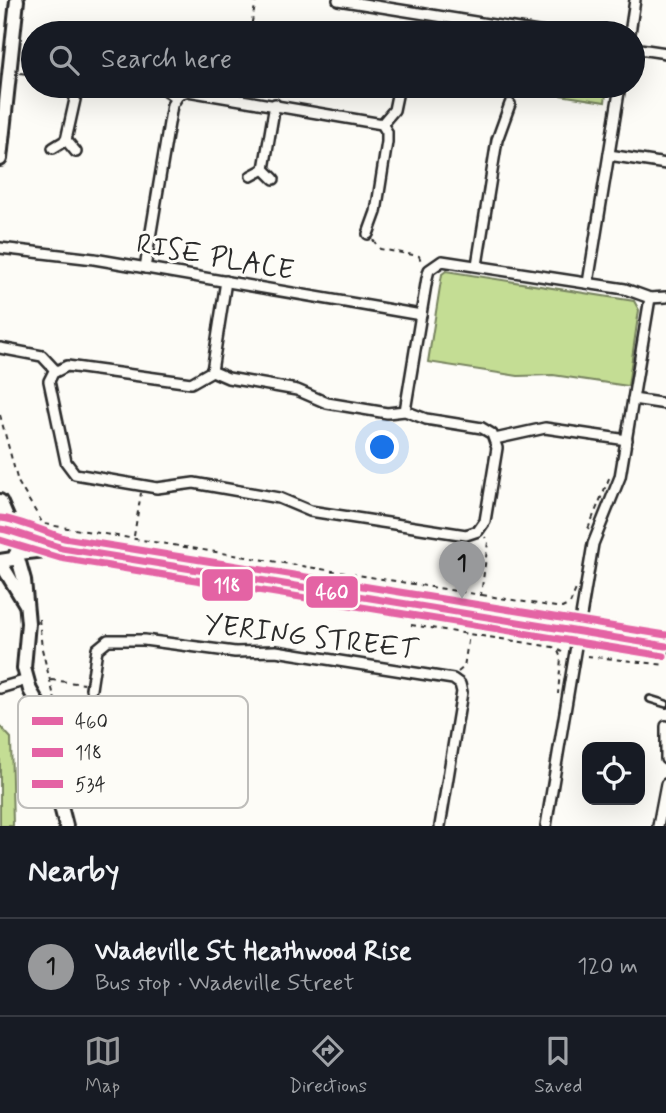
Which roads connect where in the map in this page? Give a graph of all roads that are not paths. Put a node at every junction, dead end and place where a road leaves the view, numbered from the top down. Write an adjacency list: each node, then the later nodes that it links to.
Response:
1 (17, 0): 21 (main road)
2 (338, 0): 4 (street)
3 (635, 0): 6 (street)
4 (400, 5): 5 (street)
5 (482, 21)
6 (632, 21)
7 (645, 50): 8 (street)
8 (666, 53)
9 (75, 98): 17 (street)
10 (175, 98): 29 (street)
11 (235, 98): 14 (street)
12 (396, 98): 16 (street)
13 (618, 98): 20 (street)
14 (275, 104): 16 (street); 23 (street)
15 (510, 104): 28 (street)
16 (383, 124): 26 (street)
17 (66, 140): 18 (street); 19 (street)
18 (53, 148)
19 (76, 152)
20 (609, 155): 22 (street); 31 (street)
21 (0, 159)
22 (666, 164)
23 (264, 169): 24 (street); 25 (street)
24 (251, 176)
25 (274, 179)
26 (368, 234)
27 (0, 248): 29 (street, RISE PLACE)
28 (477, 265): 31 (street); 34 (street)
29 (145, 268): 30 (street, RISE PLACE)
30 (226, 281): 34 (street, RISE PLACE); 37 (street)
31 (588, 283): 33 (street)
32 (666, 297): 33 (street)
33 (650, 298): 38 (street)
34 (421, 315): 40 (street)
35 (0, 348): 36 (street)
36 (56, 371): 37 (street); 41 (street)
37 (212, 371): 40 (street)
38 (633, 399): 39 (street); 42 (street)
39 (666, 404)
40 (405, 411): 41 (street)
41 (495, 439): 42 (street)
42 (627, 440): 49 (street)
43 (0, 501): 44 (main road)
44 (10, 532): 45 (main road); 46 (main road)
45 (62, 548): 46 (main road); 49 (main road)
46 (18, 554): 47 (main road); 48 (main road)
47 (0, 561): 48 (main road)
48 (25, 603): 51 (main road)
49 (579, 633): 50 (main road); 63 (street)
50 (666, 646)
51 (27, 680): 52 (street); 54 (main road)
52 (0, 688)
53 (91, 689): 62 (street, YERING STREET)
54 (35, 696)
55 (650, 699): 56 (lane)
56 (666, 704)
57 (666, 726): 58 (street)
58 (666, 759)
59 (666, 784): 64 (street)
60 (61, 808): 61 (main road)
61 (66, 826)
62 (440, 826)
63 (546, 826)
64 (658, 826)

